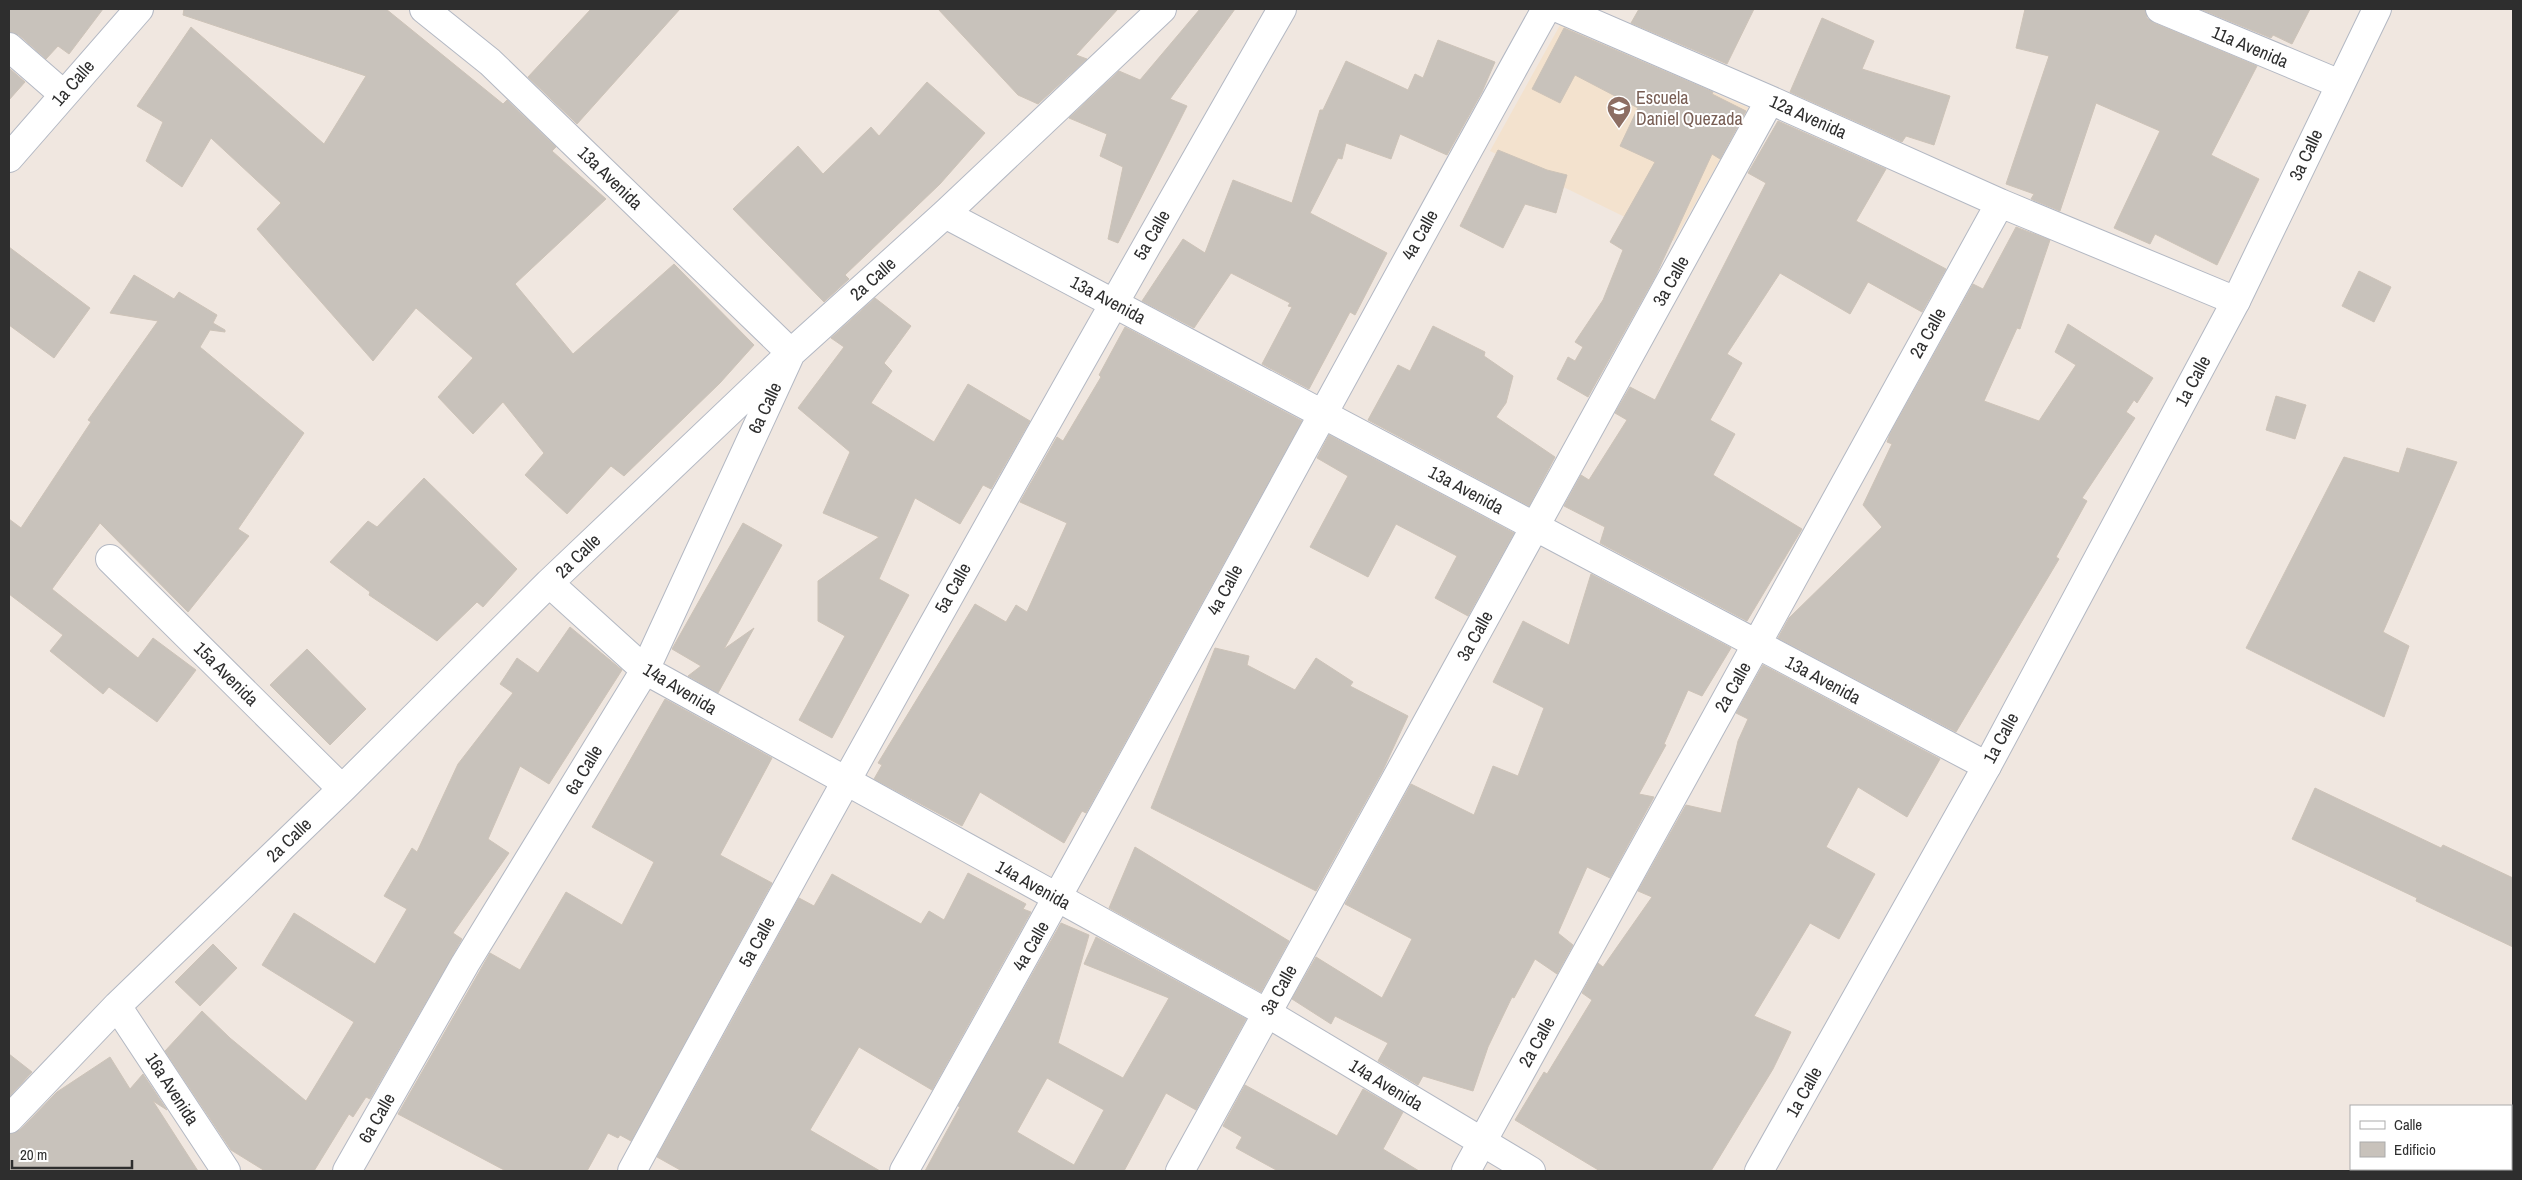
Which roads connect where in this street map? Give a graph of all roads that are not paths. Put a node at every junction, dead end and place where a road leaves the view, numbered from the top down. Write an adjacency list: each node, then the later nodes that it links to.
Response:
1 (139, 9): 11 (street, 1a Calle)
2 (424, 9): 18 (street, 13a Avenida)
3 (1162, 9): 15 (street, 2a Calle)
4 (1282, 9): 17 (street, 5a Calle)
5 (1546, 9): 19 (street, 4a Calle)
6 (1560, 9): 12 (street, 12a Avenida)
7 (2160, 9): 10 (street, 11a Avenida)
8 (2377, 9): 10 (street, 3a Calle)
9 (9, 47): 11 (street)
10 (2340, 84): 16 (street, 3a Calle)
11 (63, 94): 13 (street, 1a Calle)
12 (1770, 100): 14 (street, 12a Avenida); 20 (street, 3a Calle)
13 (9, 158)
14 (2000, 203): 16 (street, 12a Avenida); 23 (street, 2a Calle)
15 (945, 214): 17 (street, 13a Avenida); 18 (street, 2a Calle)
16 (2236, 301): 25 (street, 1a Calle)
17 (1113, 303): 19 (street, 13a Avenida); 26 (street, 5a Calle)
18 (791, 353): 22 (street, 2a Calle); 24 (street, 6a Calle)
19 (1322, 413): 20 (street, 13a Avenida); 28 (street, 4a Calle)
20 (1535, 527): 23 (street, 13a Avenida); 30 (street, 3a Calle)
21 (110, 559): 27 (street, 15a Avenida)
22 (549, 584): 24 (street, 14a Avenida); 27 (street, 2a Calle)
23 (1757, 644): 25 (street, 13a Avenida); 32 (street, 2a Calle)
24 (645, 670): 26 (street, 14a Avenida); 34 (street, 6a Calle)
25 (1987, 766): 40 (street, 1a Calle)
26 (844, 782): 28 (street, 14a Avenida); 35 (street, 5a Calle)
27 (342, 789): 29 (street, 2a Calle)
28 (1058, 899): 30 (street, 14a Avenida); 36 (street, 4a Calle)
29 (117, 1006): 31 (street, 2a Calle); 33 (street, 16a Avenida)
30 (1267, 1013): 32 (street, 14a Avenida); 37 (street, 3a Calle)
31 (9, 1120)
32 (1482, 1142): 38 (street, 2a Calle); 39 (street, 14a Avenida)
33 (226, 1171)
34 (347, 1171)
35 (632, 1171)
36 (904, 1171)
37 (1180, 1171)
38 (1466, 1171)
39 (1530, 1171)
40 (1759, 1171)

